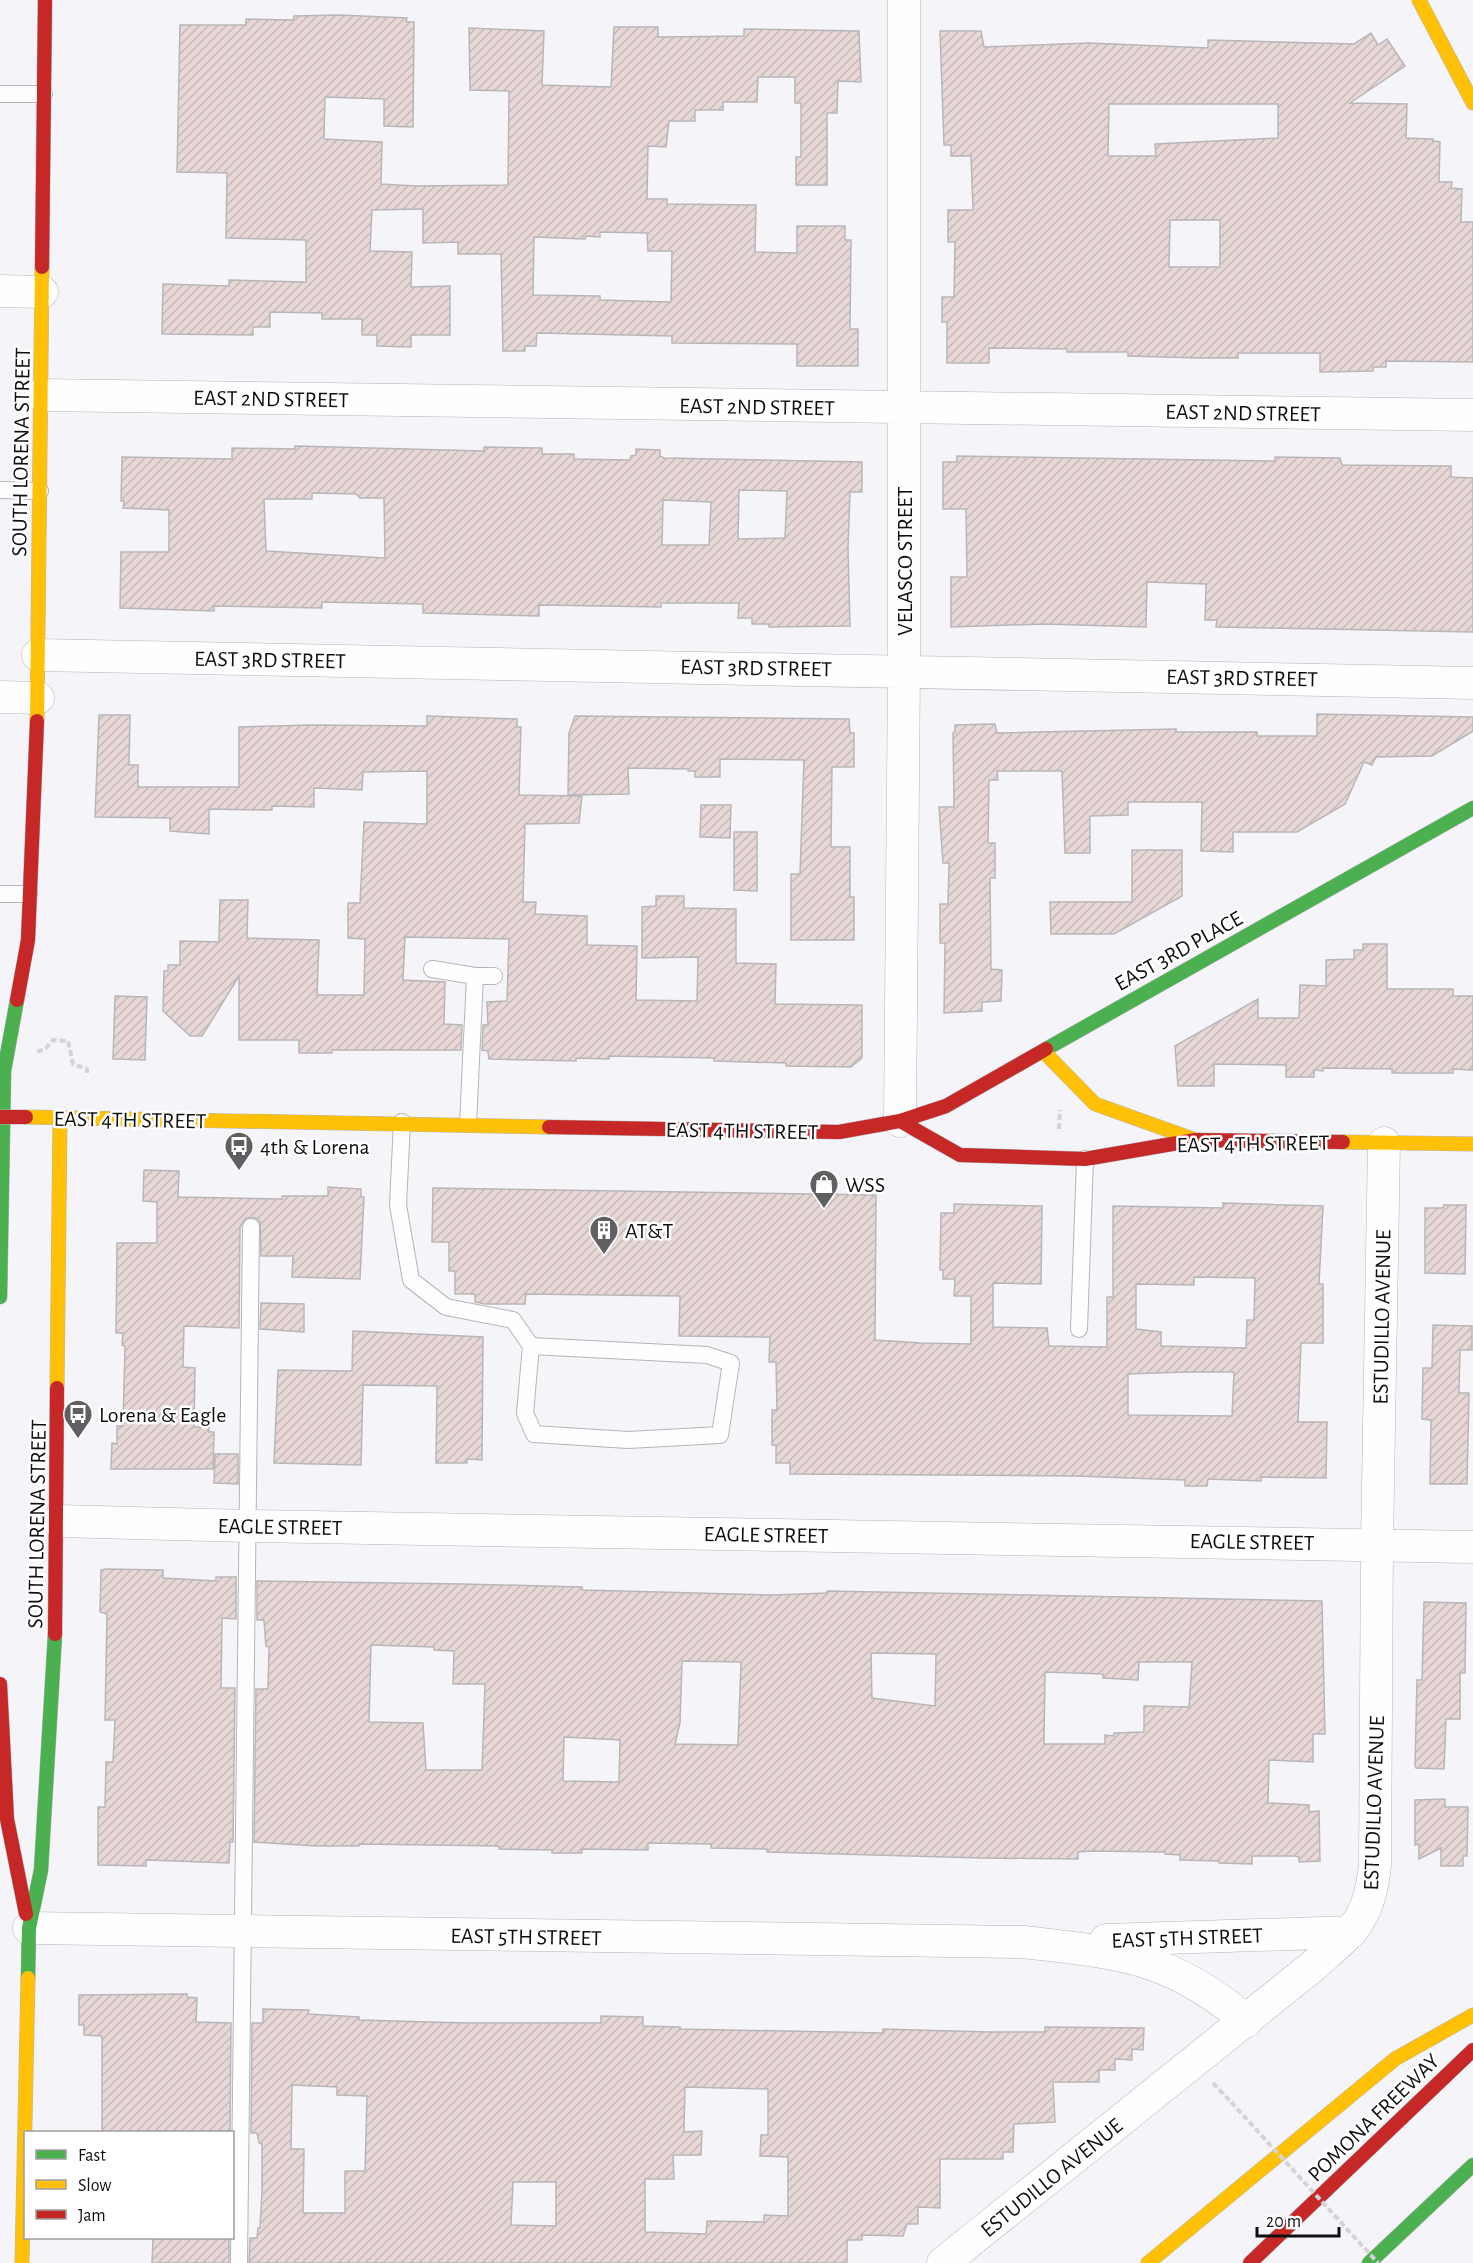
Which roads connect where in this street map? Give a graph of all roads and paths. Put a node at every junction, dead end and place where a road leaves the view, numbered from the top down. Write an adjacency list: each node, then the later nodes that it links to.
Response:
1 (45, 0): 5 (main road, SOUTH LORENA STREET)
2 (904, 0): 10 (street, VELASCO STREET)
3 (1419, 0): 6 (main road)
4 (0, 94): 5 (lane)
5 (44, 94): 8 (main road, SOUTH LORENA STREET)
6 (1473, 103)
7 (0, 291): 8 (street)
8 (42, 292): 9 (main road, SOUTH LORENA STREET)
9 (41, 395): 10 (street, EAST 2ND STREET); 13 (main road, SOUTH LORENA STREET)
10 (903, 408): 11 (street, EAST 2ND STREET); 15 (street, VELASCO STREET)
11 (1473, 415)
12 (0, 490): 13 (lane)
13 (40, 491): 14 (main road, SOUTH LORENA STREET)
14 (38, 655): 15 (street, EAST 3RD STREET); 18 (main road, SOUTH LORENA STREET)
15 (904, 670): 16 (street, EAST 3RD STREET); 32 (street, VELASCO STREET)
16 (1473, 682)
17 (0, 697): 18 (street)
18 (38, 698): 21 (main road, SOUTH LORENA STREET)
19 (1473, 808): 26 (main road, EAST 3RD PLACE)
20 (0, 894): 21 (lane)
21 (29, 894): 25 (main road, SOUTH LORENA STREET)
22 (432, 969): 23 (lane)
23 (475, 976): 24 (lane); 34 (lane)
24 (494, 976)
25 (4, 1051): 41 (main road, SOUTH LORENA STREET)
26 (1043, 1051): 32 (main road, EAST 3RD PLACE); 36 (main road)
27 (40, 1052): 28 (path)
28 (87, 1076)
29 (1060, 1103): 35 (path)
30 (0, 1117): 31 (main road, EAST 4TH STREET, bridge)
31 (60, 1118): 33 (main road, EAST 4TH STREET); 44 (main road, SOUTH LORENA STREET)
32 (900, 1121): 34 (main road, EAST 4TH STREET); 39 (main road, EAST 4TH STREET)
33 (402, 1122): 34 (main road, EAST 4TH STREET); 43 (lane)
34 (468, 1124)
35 (1059, 1131)
36 (1195, 1140): 37 (main road, EAST 4TH STREET); 39 (main road, EAST 4TH STREET)
37 (1384, 1143): 38 (main road, EAST 4TH STREET); 46 (street, ESTUDILLO AVENUE)
38 (1473, 1144)
39 (1084, 1159): 42 (lane)
40 (251, 1227): 45 (lane)
41 (0, 1298)
42 (1078, 1329)
43 (531, 1346): 43 (lane)
44 (58, 1521): 45 (street, EAGLE STREET); 49 (main road, SOUTH LORENA STREET)
45 (247, 1526): 46 (street, EAGLE STREET); 50 (lane)
46 (1377, 1543): 47 (street, EAGLE STREET); 51 (street, ESTUDILLO AVENUE)
47 (1473, 1547)
48 (0, 1684): 49 (main road, SOUTH LORENA STREET)
49 (29, 1928): 50 (street, EAST 5TH STREET); 57 (main road, SOUTH LORENA STREET)
50 (243, 1932): 52 (street, EAST 5TH STREET); 61 (lane)
51 (1351, 1932): 52 (street, EAST 5TH STREET); 54 (street, ESTUDILLO AVENUE)
52 (1024, 1942): 54 (street, EAST 5TH STREET)
53 (1473, 2015): 63 (main road)
54 (1246, 2021): 62 (street, ESTUDILLO AVENUE)
55 (1473, 2050): 64 (main road, POMONA FREEWAY)
56 (1231, 2102): 66 (path, bridge)
57 (25, 2131)
58 (1473, 2165): 65 (main road)
59 (24, 2167): 60 (main road, SOUTH LORENA STREET)
60 (22, 2263)
61 (239, 2263)
62 (943, 2263)
63 (1148, 2263)
64 (1250, 2263)
65 (1369, 2263)
66 (1378, 2263)

